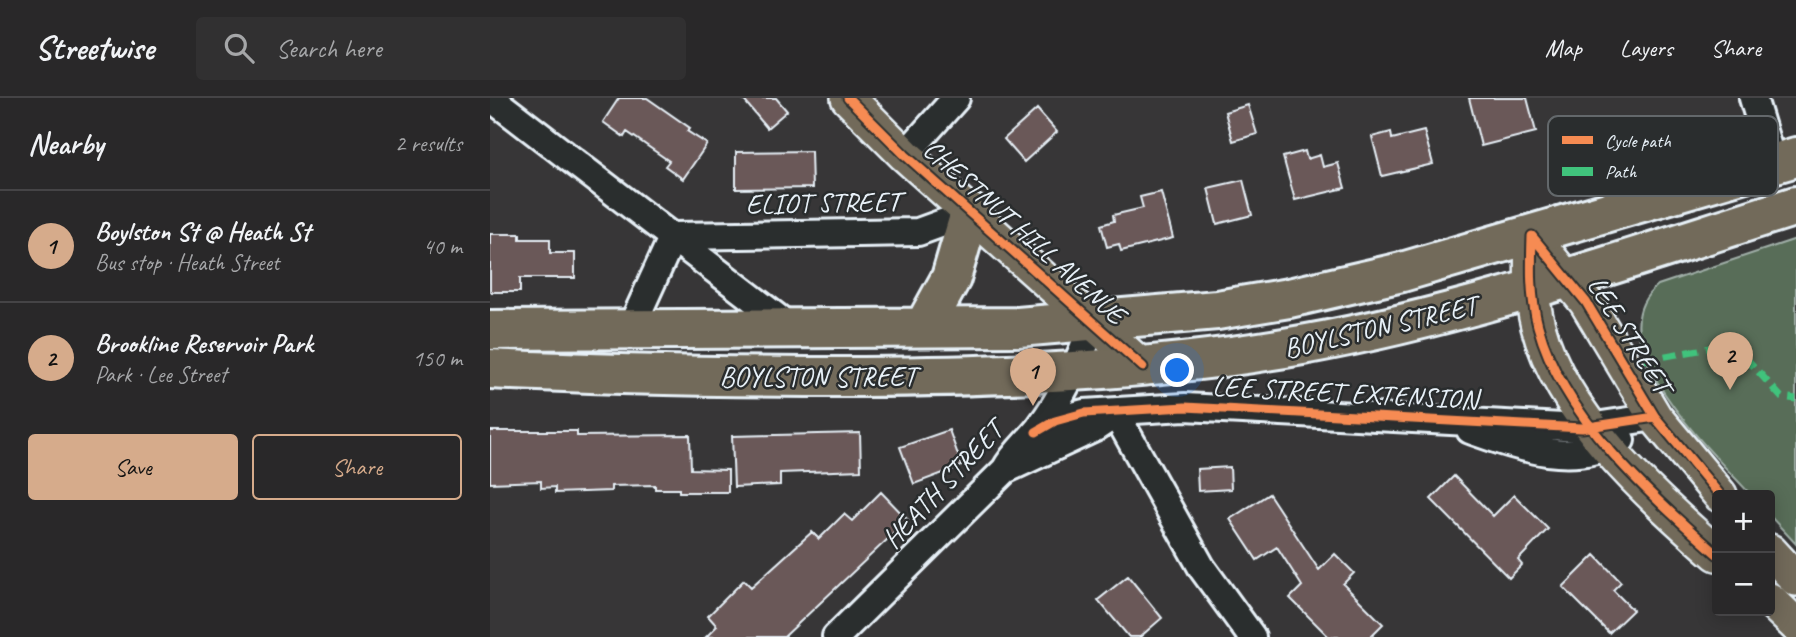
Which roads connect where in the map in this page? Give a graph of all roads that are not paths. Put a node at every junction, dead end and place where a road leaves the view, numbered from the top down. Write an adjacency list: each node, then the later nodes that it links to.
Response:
1 (491, 98): 10 (street)
2 (848, 98): 6 (main road, CHESTNUT HILL AVENUE)
3 (956, 98): 6 (street)
4 (1753, 98): 5 (street)
5 (1762, 116)
6 (905, 155): 9 (main road, CHESTNUT HILL AVENUE)
7 (1665, 196): 11 (highway, BOYLSTON STREET)
8 (1796, 206): 12 (highway, BOYLSTON STREET)
9 (970, 213): 10 (street, ELIOT STREET); 13 (main road, CHESTNUT HILL AVENUE); 14 (highway)
10 (673, 236): 15 (street); 17 (street)
11 (1532, 236): 12 (main road, LEE STREET); 13 (highway, BOYLSTON STREET)
12 (1549, 282): 18 (highway, BOYLSTON STREET); 22 (main road, LEE STREET); 24 (main road)
13 (1093, 322): 14 (highway, BOYLSTON STREET); 18 (main road, CHESTNUT HILL AVENUE); 20 (street, HEATH STREET)
14 (925, 327): 15 (highway, BOYLSTON STREET)
15 (791, 328): 17 (highway, BOYLSTON STREET)
16 (490, 330): 17 (highway, BOYLSTON STREET)
17 (630, 330)
18 (1143, 367): 20 (highway, BOYLSTON STREET)
19 (490, 369): 20 (highway, BOYLSTON STREET)
20 (1074, 372): 23 (street, HEATH STREET)
21 (1116, 414): 23 (street, LEE STREET EXTENSION); 24 (street, LEE STREET EXTENSION); 25 (street, LEE STREET EXTENSION); 33 (street)
22 (1655, 417): 24 (street, LEE STREET EXTENSION); 26 (main road, LEE STREET)
23 (1035, 432): 25 (street, HEATH STREET)
24 (1601, 437): 27 (main road)
25 (1005, 470): 32 (street, HEATH STREET)
26 (1716, 490)
27 (1716, 553)
28 (1772, 553): 29 (main road)
29 (1796, 579)
30 (1775, 605): 31 (main road)
31 (1796, 625)
32 (836, 637)
33 (1252, 637)

